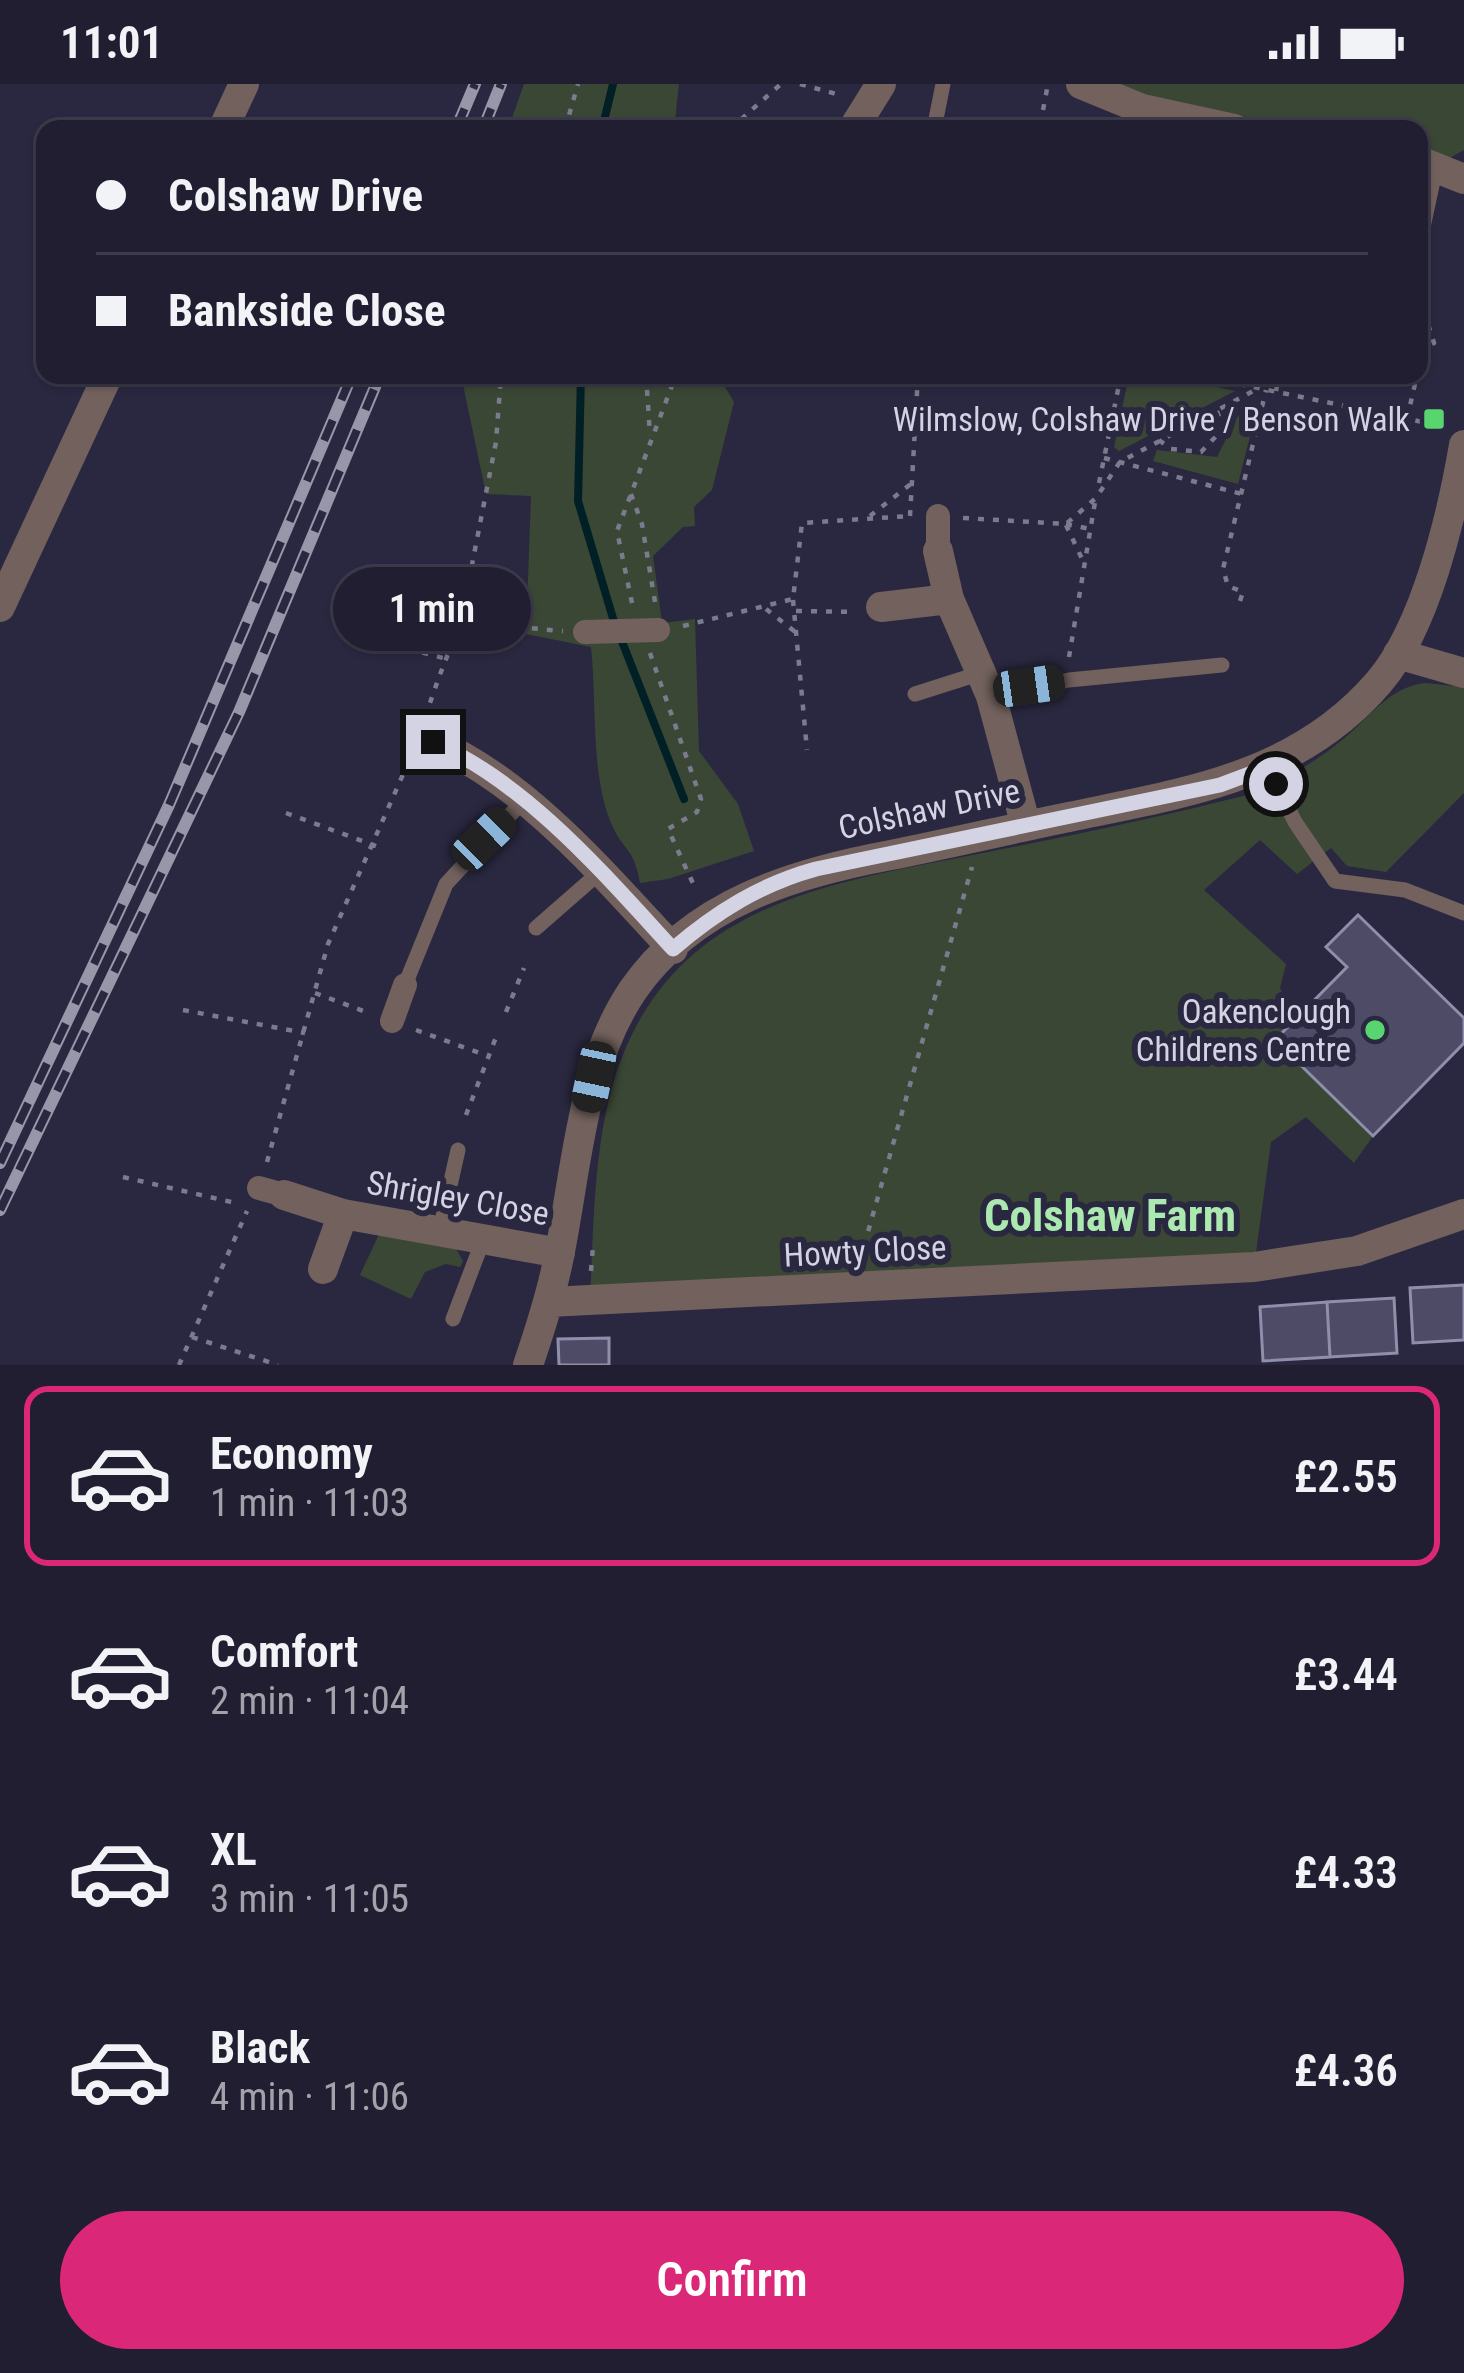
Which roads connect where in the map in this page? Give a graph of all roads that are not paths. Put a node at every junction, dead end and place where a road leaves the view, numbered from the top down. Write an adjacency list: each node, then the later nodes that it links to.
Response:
1 (244, 84): 4 (street)
2 (943, 84): 5 (lane)
3 (1081, 84): 6 (street)
4 (227, 120)
5 (936, 120)
6 (1188, 120)
7 (1440, 168): 8 (lane)
8 (1428, 213)
9 (104, 384): 14 (street)
10 (1454, 436): 18 (street, Colshaw Drive)
11 (938, 516): 12 (street)
12 (938, 551): 13 (street)
13 (949, 599): 15 (street); 21 (street)
14 (0, 607)
15 (881, 607)
16 (658, 630): 17 (street, bridge)
17 (586, 632)
18 (1398, 654): 20 (street); 24 (street, Colshaw Drive)
19 (1222, 665): 21 (lane)
20 (1464, 673)
21 (986, 685): 22 (lane); 26 (street)
22 (915, 694)
23 (425, 739): 25 (street)
24 (1268, 767): 26 (street, Colshaw Drive); 28 (lane)
25 (523, 801): 27 (street); 31 (lane)
26 (1026, 826): 30 (street, Colshaw Drive)
27 (600, 872): 29 (lane); 30 (street)
28 (1464, 913)
29 (536, 928)
30 (673, 949): 39 (street, Colshaw Drive)
31 (405, 985): 32 (street)
32 (392, 1021)
33 (458, 1150): 37 (lane)
34 (271, 1192): 35 (street, Shrigley Close)
35 (343, 1214): 37 (street, Shrigley Close); 40 (street, Shrigley Close)
36 (1464, 1214): 41 (street, Howty Close)
37 (440, 1230): 38 (street, Shrigley Close)
38 (483, 1240): 39 (street, Shrigley Close); 42 (lane)
39 (560, 1253): 41 (street, Colshaw Drive)
40 (322, 1270)
41 (549, 1302): 43 (street, Colshaw Drive)
42 (453, 1319)
43 (528, 1365)

